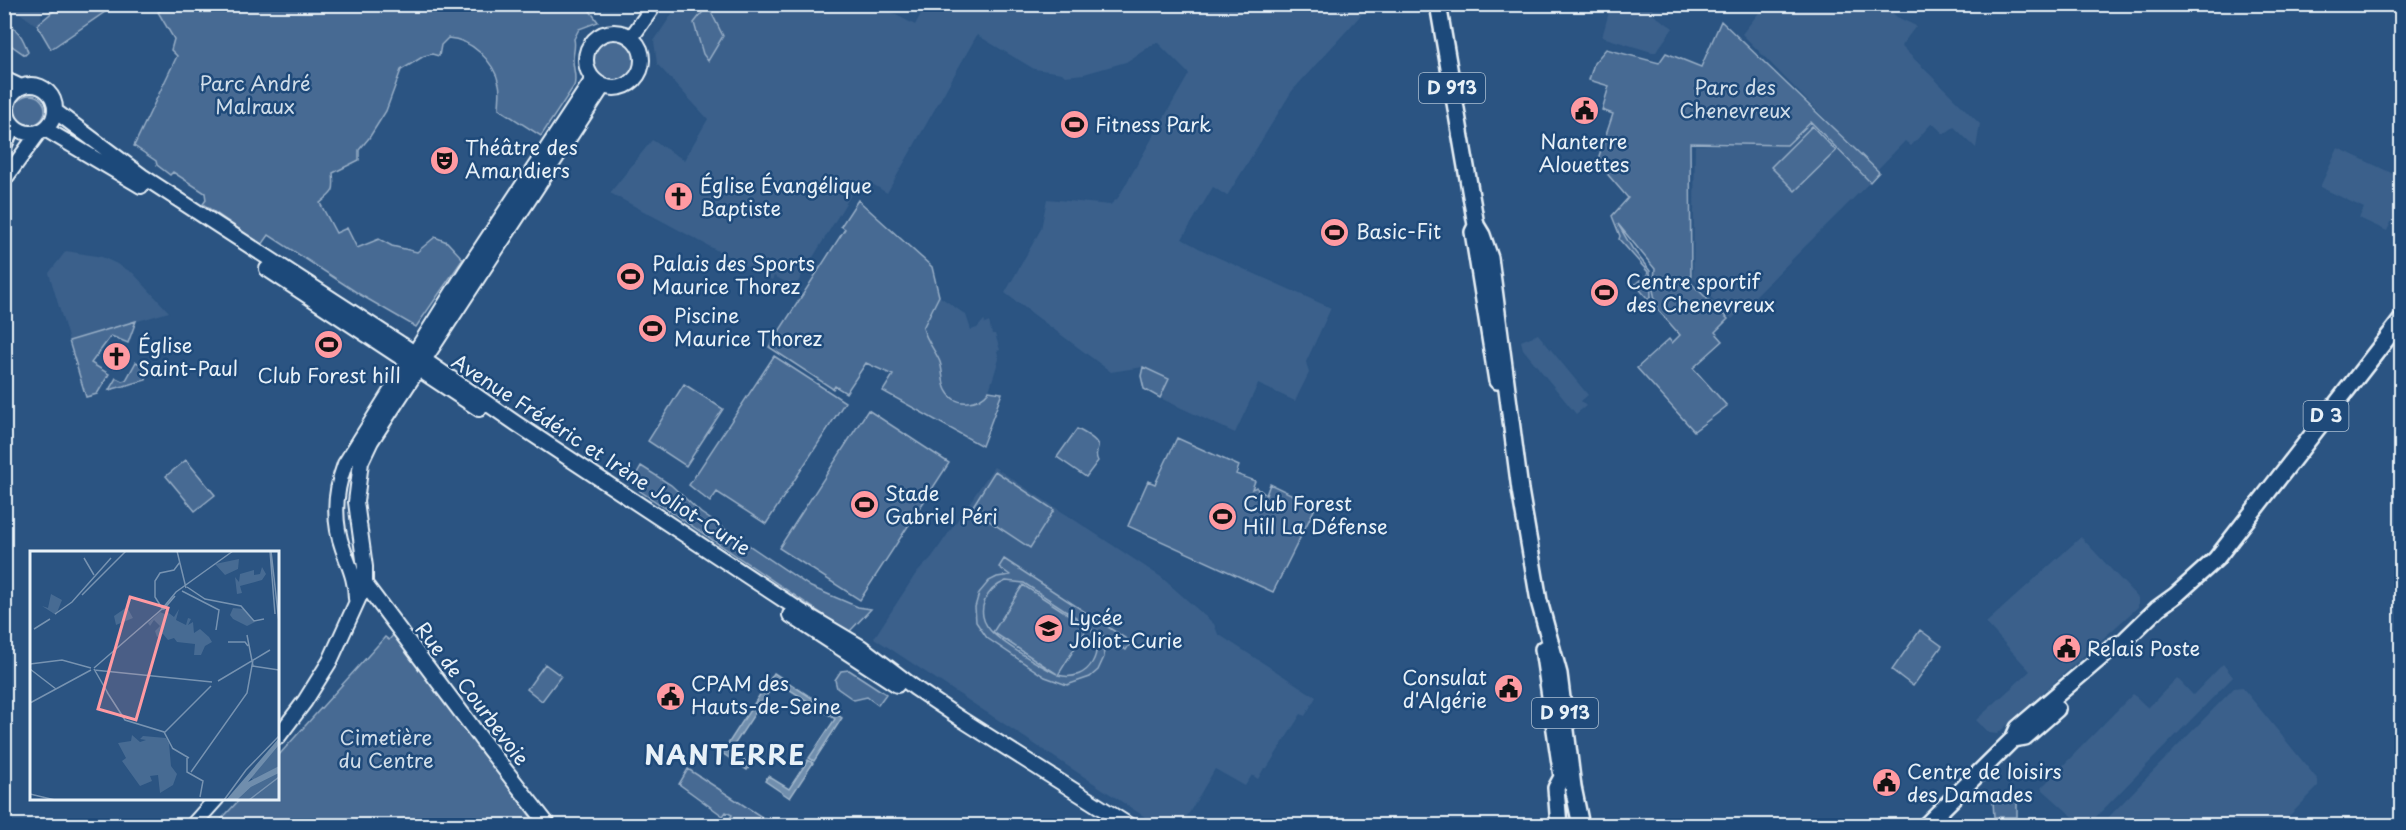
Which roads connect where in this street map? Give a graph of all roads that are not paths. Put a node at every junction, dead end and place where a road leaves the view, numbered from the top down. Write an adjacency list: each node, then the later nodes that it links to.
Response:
1 (655, 4): 3 (main road)
2 (1438, 4): 20 (main road, D 913)
3 (631, 38): 5 (main road); 5 (main road)
4 (4, 79): 6 (main road)
5 (598, 82): 13 (main road)
6 (21, 87): 7 (main road); 8 (main road)
7 (55, 111): 9 (main road); 13 (main road, Avenue Frédéric et Irène Joliot-Curie)
8 (9, 120): 9 (main road); 10 (main road)
9 (42, 131): 11 (main road); 13 (main road, Avenue Frédéric et Irène Joliot-Curie)
10 (4, 147)
11 (4, 180)
12 (2402, 320): 21 (main road, D 3)
13 (416, 362): 14 (main road); 15 (main road); 25 (main road, Avenue Frédéric et Irène Joliot-Curie); 26 (main road, Avenue Frédéric et Irène Joliot-Curie)
14 (338, 528): 15 (main road); 16 (main road)
15 (361, 542): 16 (main road); 17 (main road)
16 (343, 550): 18 (main road)
17 (365, 585): 18 (main road); 24 (main road, Rue de Courbevoie)
18 (356, 604): 19 (main road)
19 (279, 736)
20 (1568, 782): 27 (main road, D 913); 28 (main road, D 913); 29 (main road, D 913); 30 (main road, D 913)
21 (1951, 798): 31 (main road, D 3); 32 (main road, D 3)
22 (215, 800): 23 (main road)
23 (193, 824)
24 (549, 825)
25 (1118, 825)
26 (1130, 825)
27 (1559, 825)
28 (1569, 825)
29 (1576, 825)
30 (1581, 825)
31 (1916, 825)
32 (1925, 825)

